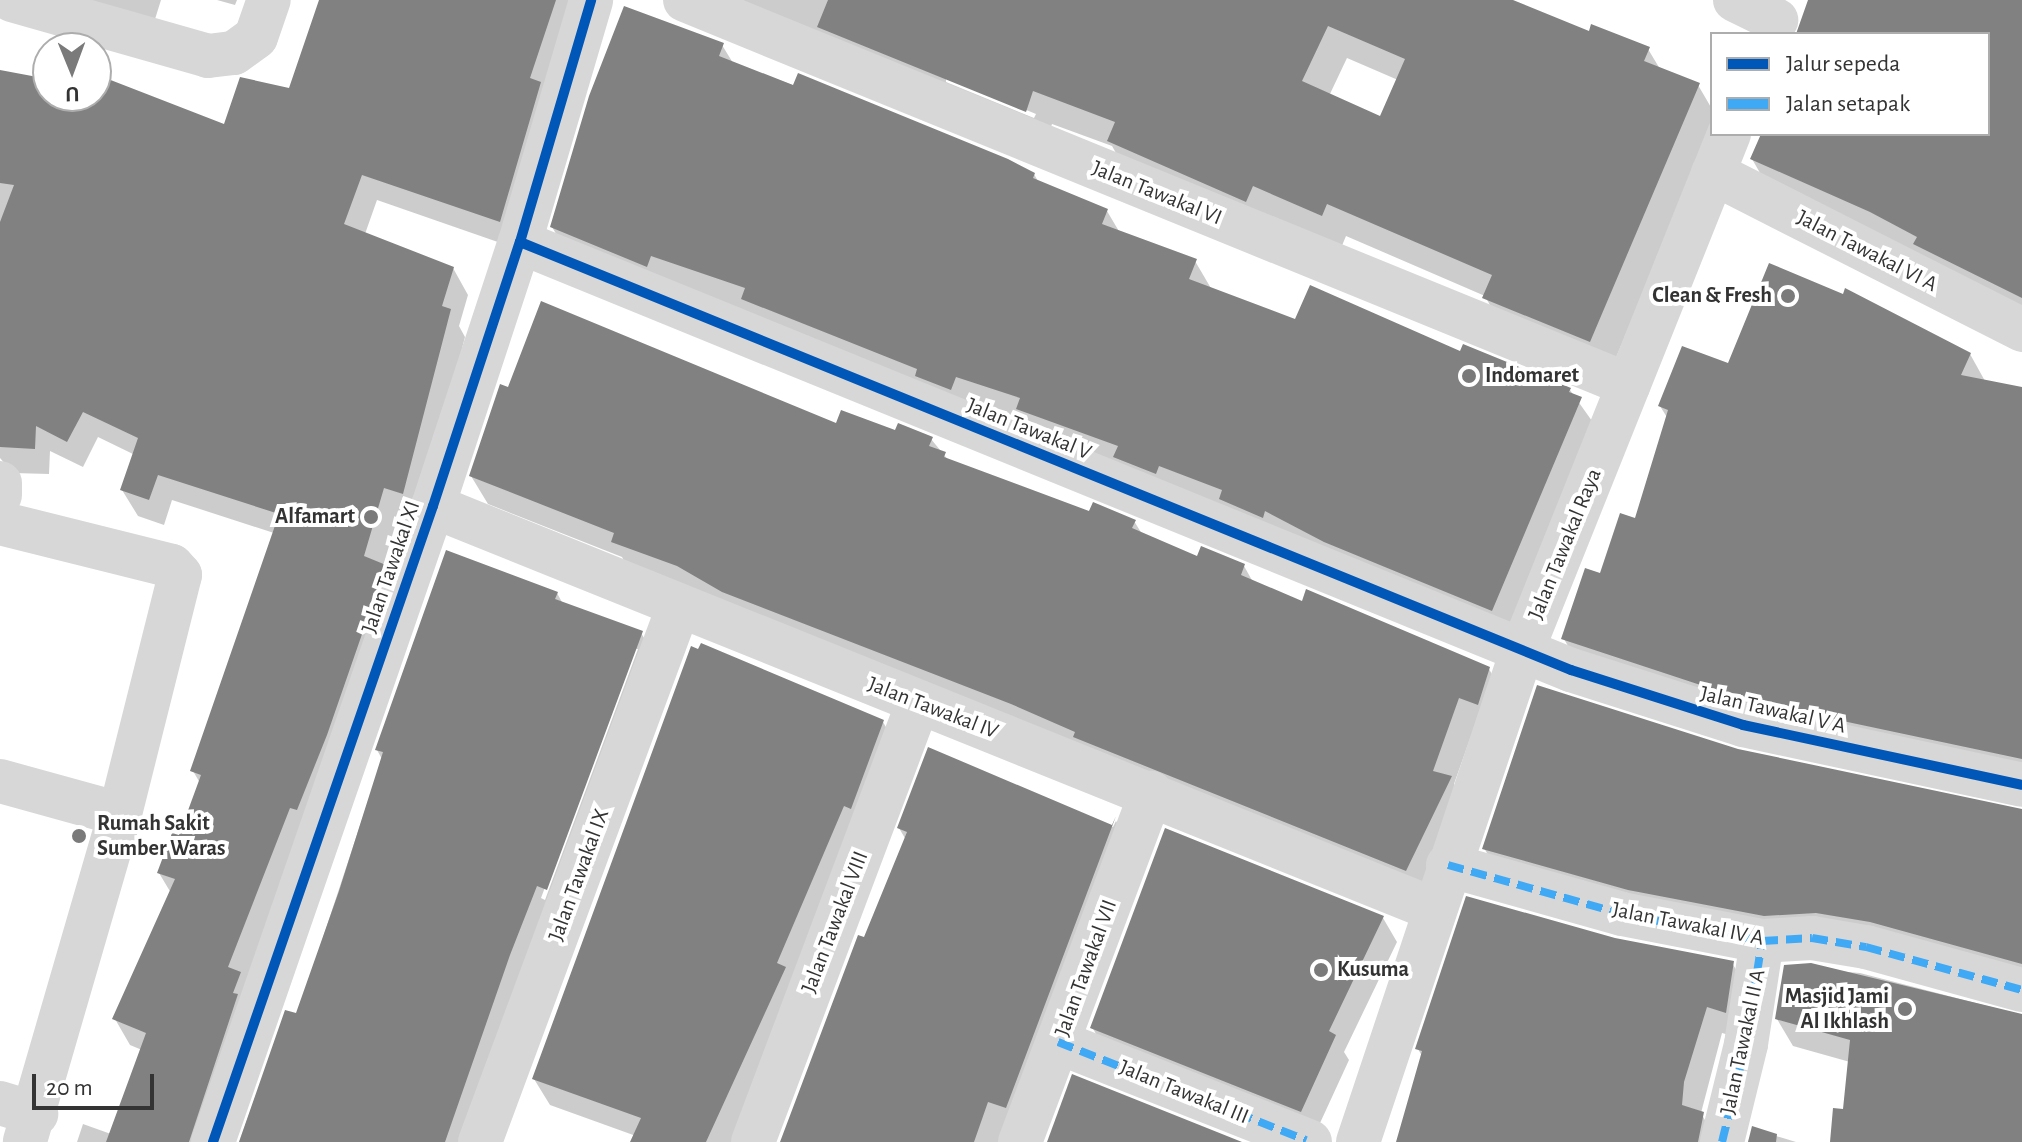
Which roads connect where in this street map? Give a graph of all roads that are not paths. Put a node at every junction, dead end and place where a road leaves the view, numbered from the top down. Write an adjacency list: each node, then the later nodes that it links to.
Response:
1 (12, 0): 2 (street)
2 (269, 0)
3 (591, 0): 8 (street, Jalan Tawakal XI)
4 (685, 0): 10 (street, Jalan Tawakal VI)
5 (1735, 0): 6 (street)
6 (1777, 18)
7 (1721, 153): 9 (street, Jalan Tawakal VI A); 10 (street, Jalan Tawakal Raya)
8 (520, 242): 13 (street, Jalan Tawakal XI); 16 (street, Jalan Tawakal V)
9 (2022, 330)
10 (1629, 385): 16 (street, Jalan Tawakal Raya)
11 (0, 483): 12 (street)
12 (0, 495)
13 (433, 506): 15 (street, Jalan Tawakal IV); 28 (street, Jalan Tawakal XI)
14 (0, 523): 21 (street)
15 (678, 608): 17 (street, Jalan Tawakal IV); 29 (street, Jalan Tawakal IX)
16 (1522, 651): 19 (street, Jalan Tawakal V A); 22 (street, Jalan Tawakal Raya)
17 (918, 702): 20 (street, Jalan Tawakal IV); 30 (street, Jalan Tawakal VIII)
18 (0, 781): 21 (street)
19 (2022, 785)
20 (1151, 793): 23 (street, Jalan Tawakal IV); 26 (street, Jalan Tawakal VII)
21 (120, 814): 27 (street)
22 (1448, 865): 23 (street, Jalan Tawakal Raya); 24 (street, Jalan Tawakal IV A)
23 (1433, 909): 33 (street, Jalan Tawakal Raya)
24 (1762, 941): 25 (street, Jalan Tawakal IV A); 34 (street, Jalan Tawakal II A)
25 (2022, 990)
26 (1058, 1042): 31 (street, Jalan Tawakal VII); 32 (street, Jalan Tawakal III)
27 (20, 1120)
28 (213, 1142)
29 (480, 1142)
30 (753, 1142)
31 (1020, 1142)
32 (1310, 1142)
33 (1358, 1142)
34 (1722, 1142)

